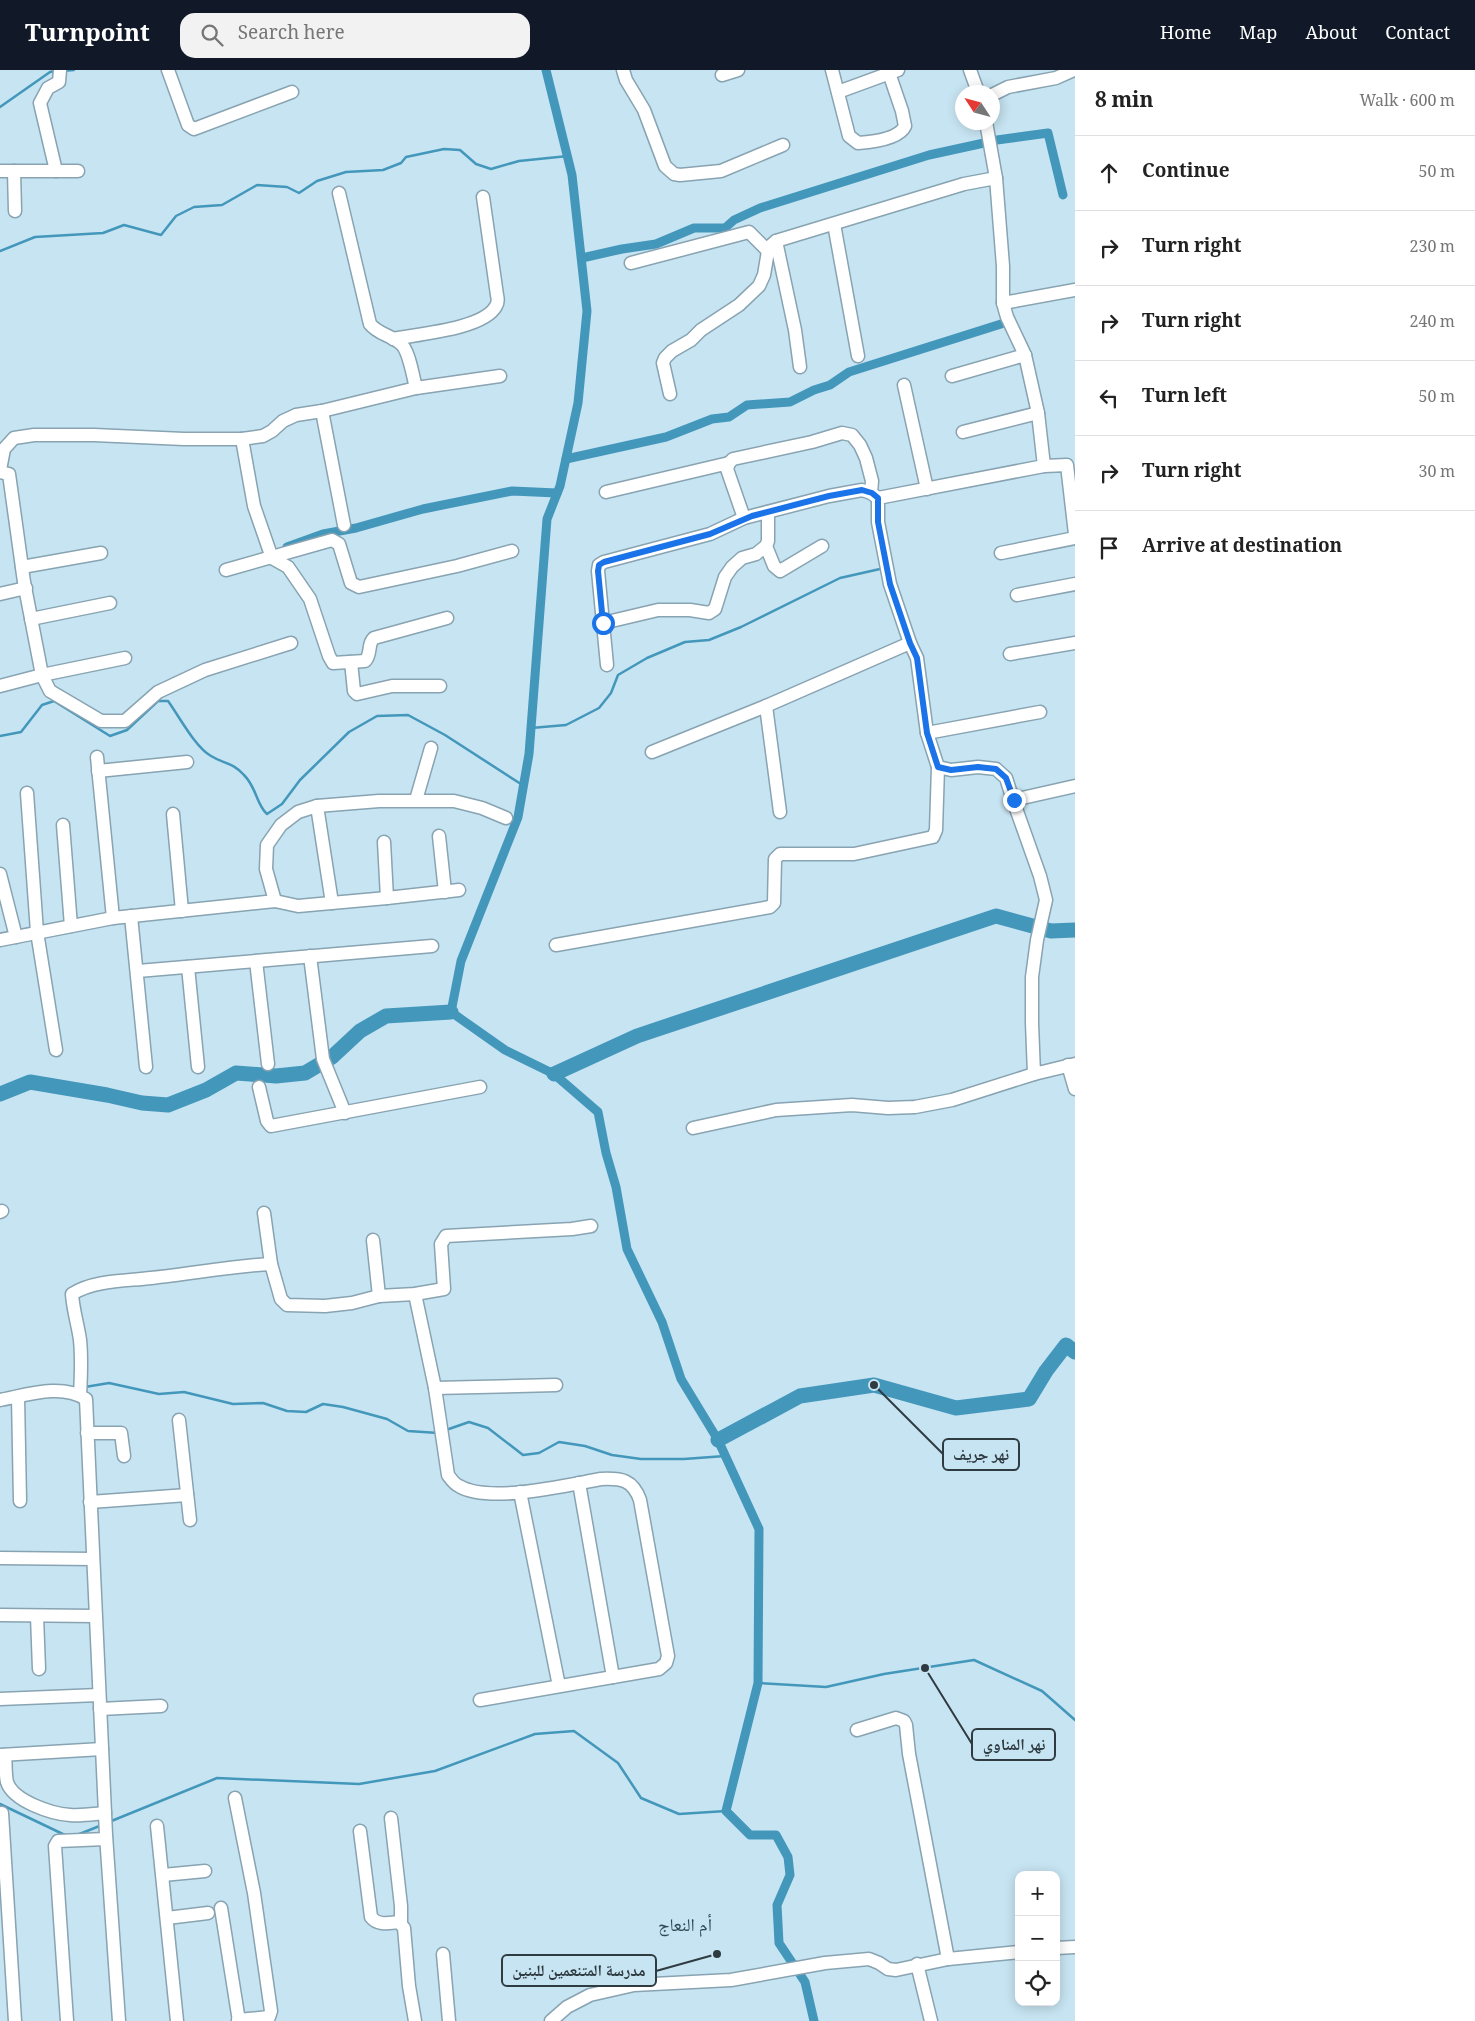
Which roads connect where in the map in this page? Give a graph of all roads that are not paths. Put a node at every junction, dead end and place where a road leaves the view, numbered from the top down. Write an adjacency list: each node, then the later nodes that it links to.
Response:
1 (168, 70): 12 (street)
2 (623, 70): 15 (street)
3 (738, 70): 9 (street)
4 (832, 70): 13 (street)
5 (970, 70): 10 (street)
6 (1074, 70): 11 (street)
7 (891, 71): 13 (street); 13 (street)
8 (60, 74): 18 (street)
9 (722, 75)
10 (975, 85)
11 (1000, 91)
12 (292, 92)
13 (838, 92)
14 (987, 130): 20 (street)
15 (783, 145)
16 (0, 171): 17 (street)
17 (14, 171): 18 (street); 23 (street)
18 (56, 171): 19 (street)
19 (78, 171)
20 (996, 178): 24 (street); 28 (street)
21 (339, 193): 29 (street)
22 (483, 197): 29 (street)
23 (14, 211)
24 (834, 224): 25 (street); 31 (street)
25 (772, 246): 26 (street); 32 (street); 37 (street)
26 (631, 263)
27 (1075, 290): 28 (street)
28 (1003, 303): 30 (street)
29 (393, 339): 36 (street)
30 (1025, 354): 34 (street); 39 (street)
31 (858, 356)
32 (800, 367)
33 (500, 376): 36 (street)
34 (952, 376)
35 (904, 385): 46 (street)
36 (416, 388): 38 (street)
37 (670, 394)
38 (322, 411): 41 (street); 51 (street)
39 (1038, 412): 40 (street); 44 (street)
40 (963, 432)
41 (242, 439): 45 (street); 59 (street)
42 (728, 462): 47 (street); 48 (street); 50 (street)
43 (1071, 465): 44 (street); 52 (street)
44 (1044, 466): 46 (street)
45 (0, 471): 60 (street)
46 (927, 489): 48 (street)
47 (606, 492)
48 (875, 495): 49 (street); 71 (street)
49 (768, 512): 50 (street); 54 (street)
50 (744, 518): 69 (street)
51 (344, 525)
52 (1075, 534)
53 (1075, 538): 58 (street)
54 (766, 546): 55 (street); 69 (street)
55 (822, 546)
56 (512, 552): 59 (street)
57 (100, 553): 60 (street)
58 (1002, 553)
59 (272, 558): 61 (street); 75 (street)
60 (22, 567): 63 (street)
61 (226, 570)
62 (1075, 584): 65 (street)
63 (26, 588): 64 (street); 68 (street)
64 (0, 594)
65 (1017, 595)
66 (110, 603): 68 (street)
67 (447, 618): 75 (street)
68 (31, 619): 77 (street)
69 (603, 623): 76 (street)
70 (291, 643): 77 (street)
71 (910, 643): 80 (street); 82 (street)
72 (1075, 643): 73 (street)
73 (1010, 654)
74 (124, 658): 77 (street)
75 (351, 662): 79 (street)
76 (607, 665)
77 (42, 675): 78 (street)
78 (0, 686)
79 (440, 686)
80 (766, 706): 84 (street); 94 (street)
81 (1040, 712): 82 (street)
82 (927, 733): 87 (street)
83 (431, 748): 91 (street)
84 (652, 752)
85 (97, 757): 88 (street)
86 (188, 762): 88 (street)
87 (938, 767): 92 (street); 113 (street)
88 (98, 771): 108 (street)
89 (1075, 786): 92 (street)
90 (27, 793): 110 (street)
91 (416, 800): 93 (street); 96 (street)
92 (1014, 800): 124 (street)
93 (317, 806): 104 (street); 105 (street)
94 (780, 812)
95 (173, 814): 106 (street)
96 (506, 818)
97 (63, 825): 109 (street)
98 (439, 836): 102 (street)
99 (384, 842): 103 (street)
100 (0, 874): 111 (street)
101 (459, 890): 102 (street)
102 (445, 892): 103 (street)
103 (387, 898): 105 (street)
104 (275, 901): 105 (street); 106 (street)
105 (332, 903)
106 (182, 911): 107 (street)
107 (131, 916): 108 (street); 118 (street)
108 (113, 918): 109 (street)
109 (71, 926): 110 (street)
110 (37, 932): 111 (street); 119 (street)
111 (16, 937): 112 (street)
112 (0, 940)
113 (556, 945)
114 (432, 946): 115 (street)
115 (310, 956): 116 (street); 128 (street)
116 (256, 961): 117 (street); 120 (street)
117 (188, 967): 118 (street); 123 (street)
118 (138, 971): 122 (street)
119 (56, 1050)
120 (268, 1064)
121 (1071, 1065): 124 (street); 127 (street)
122 (146, 1067)
123 (198, 1067)
124 (1034, 1074): 129 (street)
125 (259, 1087): 128 (street)
126 (480, 1087): 128 (street)
127 (1075, 1089)
128 (345, 1113)
129 (693, 1128)
130 (264, 1213): 133 (street)
131 (591, 1226): 134 (street)
132 (373, 1240): 135 (street)
133 (271, 1264): 135 (street); 138 (street)
134 (415, 1294): 135 (street); 137 (street)
135 (379, 1296)
136 (556, 1384): 137 (street)
137 (435, 1388): 145 (street)
138 (80, 1395): 139 (street); 142 (street)
139 (18, 1397): 140 (street); 147 (street)
140 (0, 1400)
141 (179, 1420): 146 (street)
142 (87, 1433): 143 (street); 148 (street)
143 (124, 1456)
144 (578, 1483): 145 (street); 156 (street); 156 (street)
145 (520, 1492): 157 (street)
146 (188, 1495): 148 (street); 149 (street)
147 (20, 1501)
148 (90, 1502): 151 (street)
149 (190, 1520)
150 (0, 1558): 151 (street)
151 (93, 1559): 154 (street)
152 (0, 1615): 153 (street)
153 (38, 1616): 154 (street); 155 (street)
154 (95, 1616): 158 (street)
155 (40, 1669)
156 (614, 1677): 157 (street)
157 (559, 1686): 160 (street)
158 (99, 1695): 159 (street); 162 (street)
159 (0, 1699)
160 (480, 1700)
161 (161, 1706): 162 (street)
162 (100, 1710): 164 (street)
163 (857, 1730): 183 (street)
164 (102, 1748): 165 (street); 168 (street)
165 (3, 1755): 168 (street)
166 (235, 1798): 185 (street)
167 (2, 1813): 186 (street)
168 (105, 1814): 172 (street)
169 (391, 1818): 178 (street)
170 (157, 1826): 174 (street)
171 (360, 1831): 178 (street)
172 (106, 1837): 187 (street); 188 (street)
173 (205, 1871): 174 (street)
174 (163, 1875): 177 (street)
175 (221, 1908): 185 (street)
176 (208, 1914): 177 (street)
177 (167, 1918): 189 (street)
178 (401, 1922): 190 (street)
179 (1075, 1947): 180 (street)
180 (1060, 1948)
181 (1015, 1952): 183 (street)
182 (443, 1954): 191 (street)
183 (948, 1960): 184 (street)
184 (917, 1964): 192 (street); 193 (street)
185 (239, 2020)
186 (15, 2021)
187 (67, 2021)
188 (119, 2021)
189 (177, 2021)
190 (415, 2021)
191 (449, 2021)
192 (551, 2021)
193 (931, 2021)

